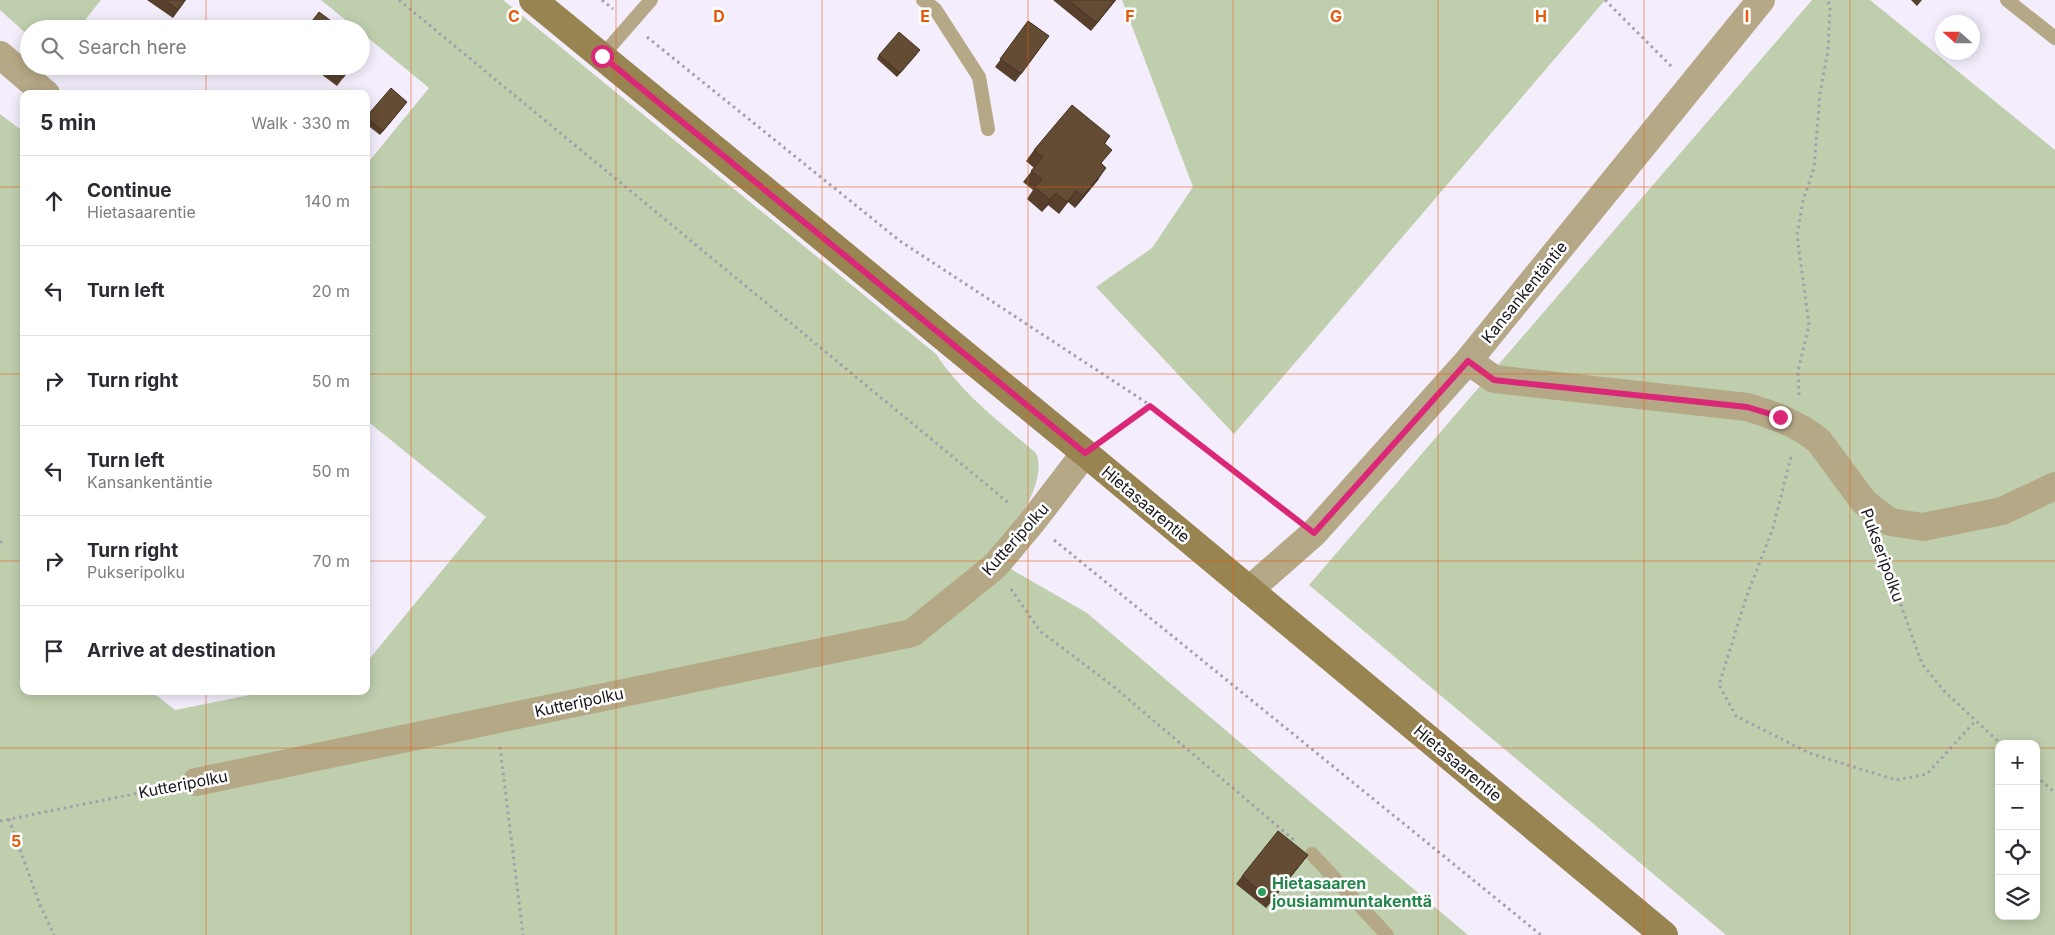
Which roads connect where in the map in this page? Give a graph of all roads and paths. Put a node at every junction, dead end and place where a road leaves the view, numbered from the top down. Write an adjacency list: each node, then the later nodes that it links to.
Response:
1 (399, 0): 24 (path)
2 (533, 0): 13 (street, Hietasaarentie)
3 (602, 0): 10 (path)
4 (651, 0): 10 (lane)
5 (1605, 0): 16 (path)
6 (1761, 0): 16 (street, Kansankentäntie)
7 (1828, 0): 21 (path)
8 (2007, 0): 11 (lane)
9 (933, 3): 18 (lane)
10 (630, 23): 13 (lane); 20 (path)
11 (2055, 38)
12 (0, 55): 14 (street)
13 (602, 56): 22 (street, Hietasaarentie)
14 (20, 72)
15 (24, 75): 17 (street)
16 (1691, 86): 19 (street, Kansankentäntie)
17 (41, 90)
18 (988, 129)
19 (1468, 361): 21 (street, Pukseripolku); 25 (street, Kansankentäntie)
20 (1150, 406): 22 (path); 25 (path)
21 (1809, 433): 23 (street, Pukseripolku); 30 (path)
22 (1085, 453): 24 (street, Kutteripolku); 28 (street, Hietasaarentie)
23 (2055, 486)
24 (1032, 522): 27 (street, Kutteripolku); 41 (path)
25 (1314, 533): 28 (street, Kansankentäntie)
26 (1880, 547): 30 (path, Pukseripolku)
27 (995, 566): 29 (street, Kutteripolku); 37 (path)
28 (1249, 590): 42 (street, Hietasaarentie)
29 (496, 720): 33 (street, Kutteripolku); 39 (path)
30 (1976, 720): 31 (path, Pukseripolku)
31 (1997, 740)
32 (2040, 780): 34 (path)
33 (196, 782): 35 (path, Kutteripolku)
34 (2055, 793)
35 (9, 819): 36 (path, Kutteripolku); 38 (path)
36 (0, 821)
37 (1312, 854): 40 (lane)
38 (54, 935)
39 (523, 935)
40 (1387, 935)
41 (1541, 935)
42 (1664, 935)

